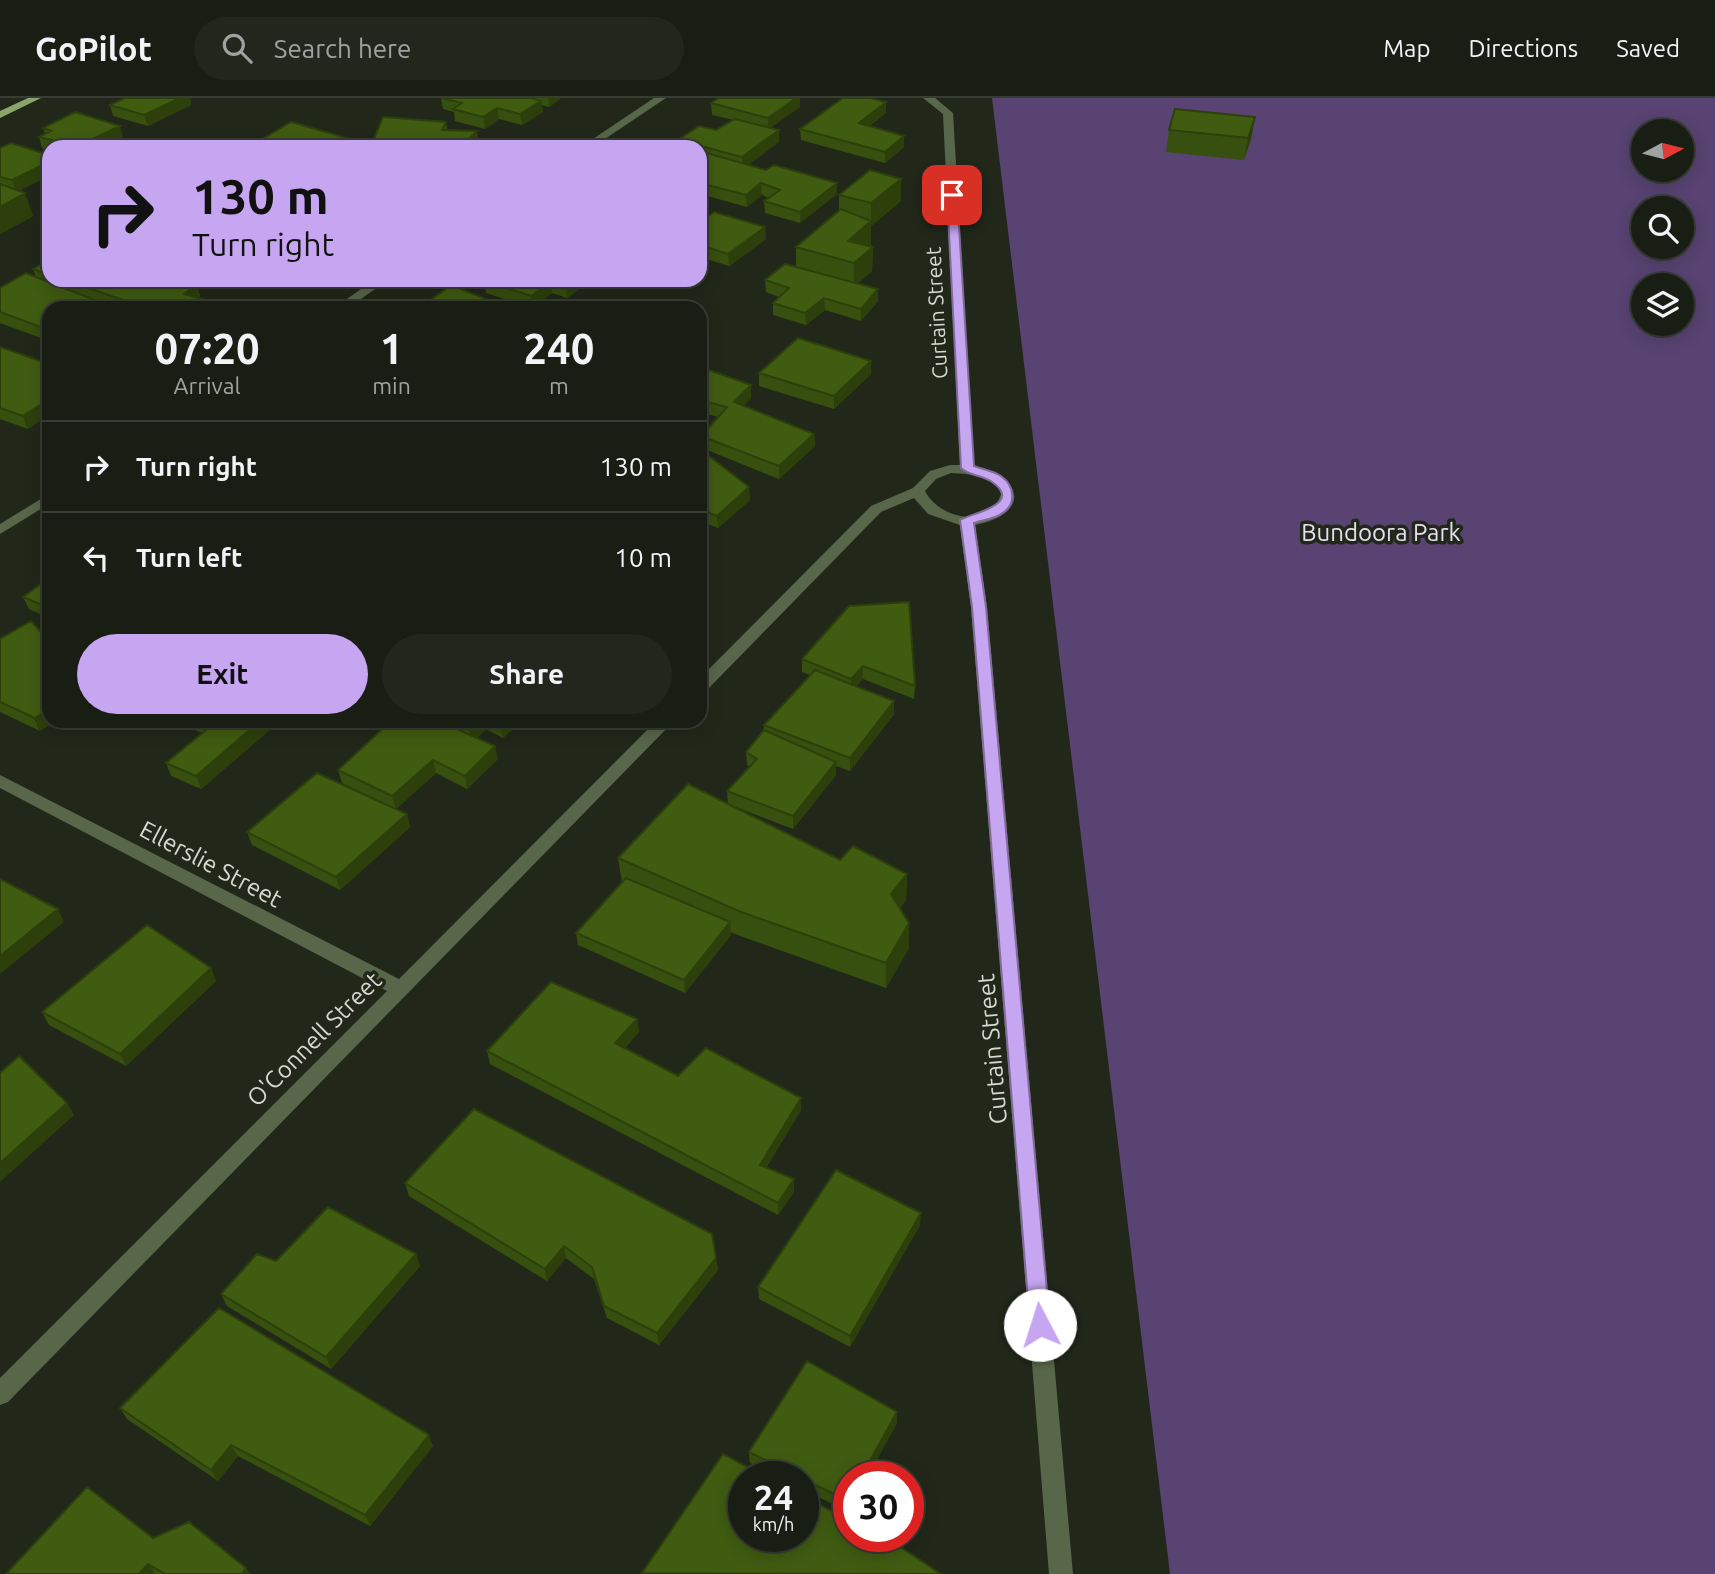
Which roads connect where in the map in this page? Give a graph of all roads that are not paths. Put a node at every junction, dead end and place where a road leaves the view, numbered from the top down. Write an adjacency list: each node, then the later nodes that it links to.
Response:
1 (36, 98): 4 (main road)
2 (661, 98): 5 (street)
3 (928, 98): 8 (street, Curtain Street)
4 (0, 115)
5 (597, 140)
6 (372, 287): 7 (street)
7 (351, 301)
8 (967, 468): 9 (street); 11 (street)
9 (918, 491): 11 (street); 13 (street)
10 (42, 503): 12 (street)
11 (967, 520): 18 (street, Curtain Street)
12 (0, 530)
13 (707, 680)
14 (659, 728): 16 (street, O'Connell Street)
15 (0, 781): 16 (street, Ellerslie Street)
16 (401, 989): 17 (street, O'Connell Street)
17 (0, 1394)
18 (1061, 1574)

